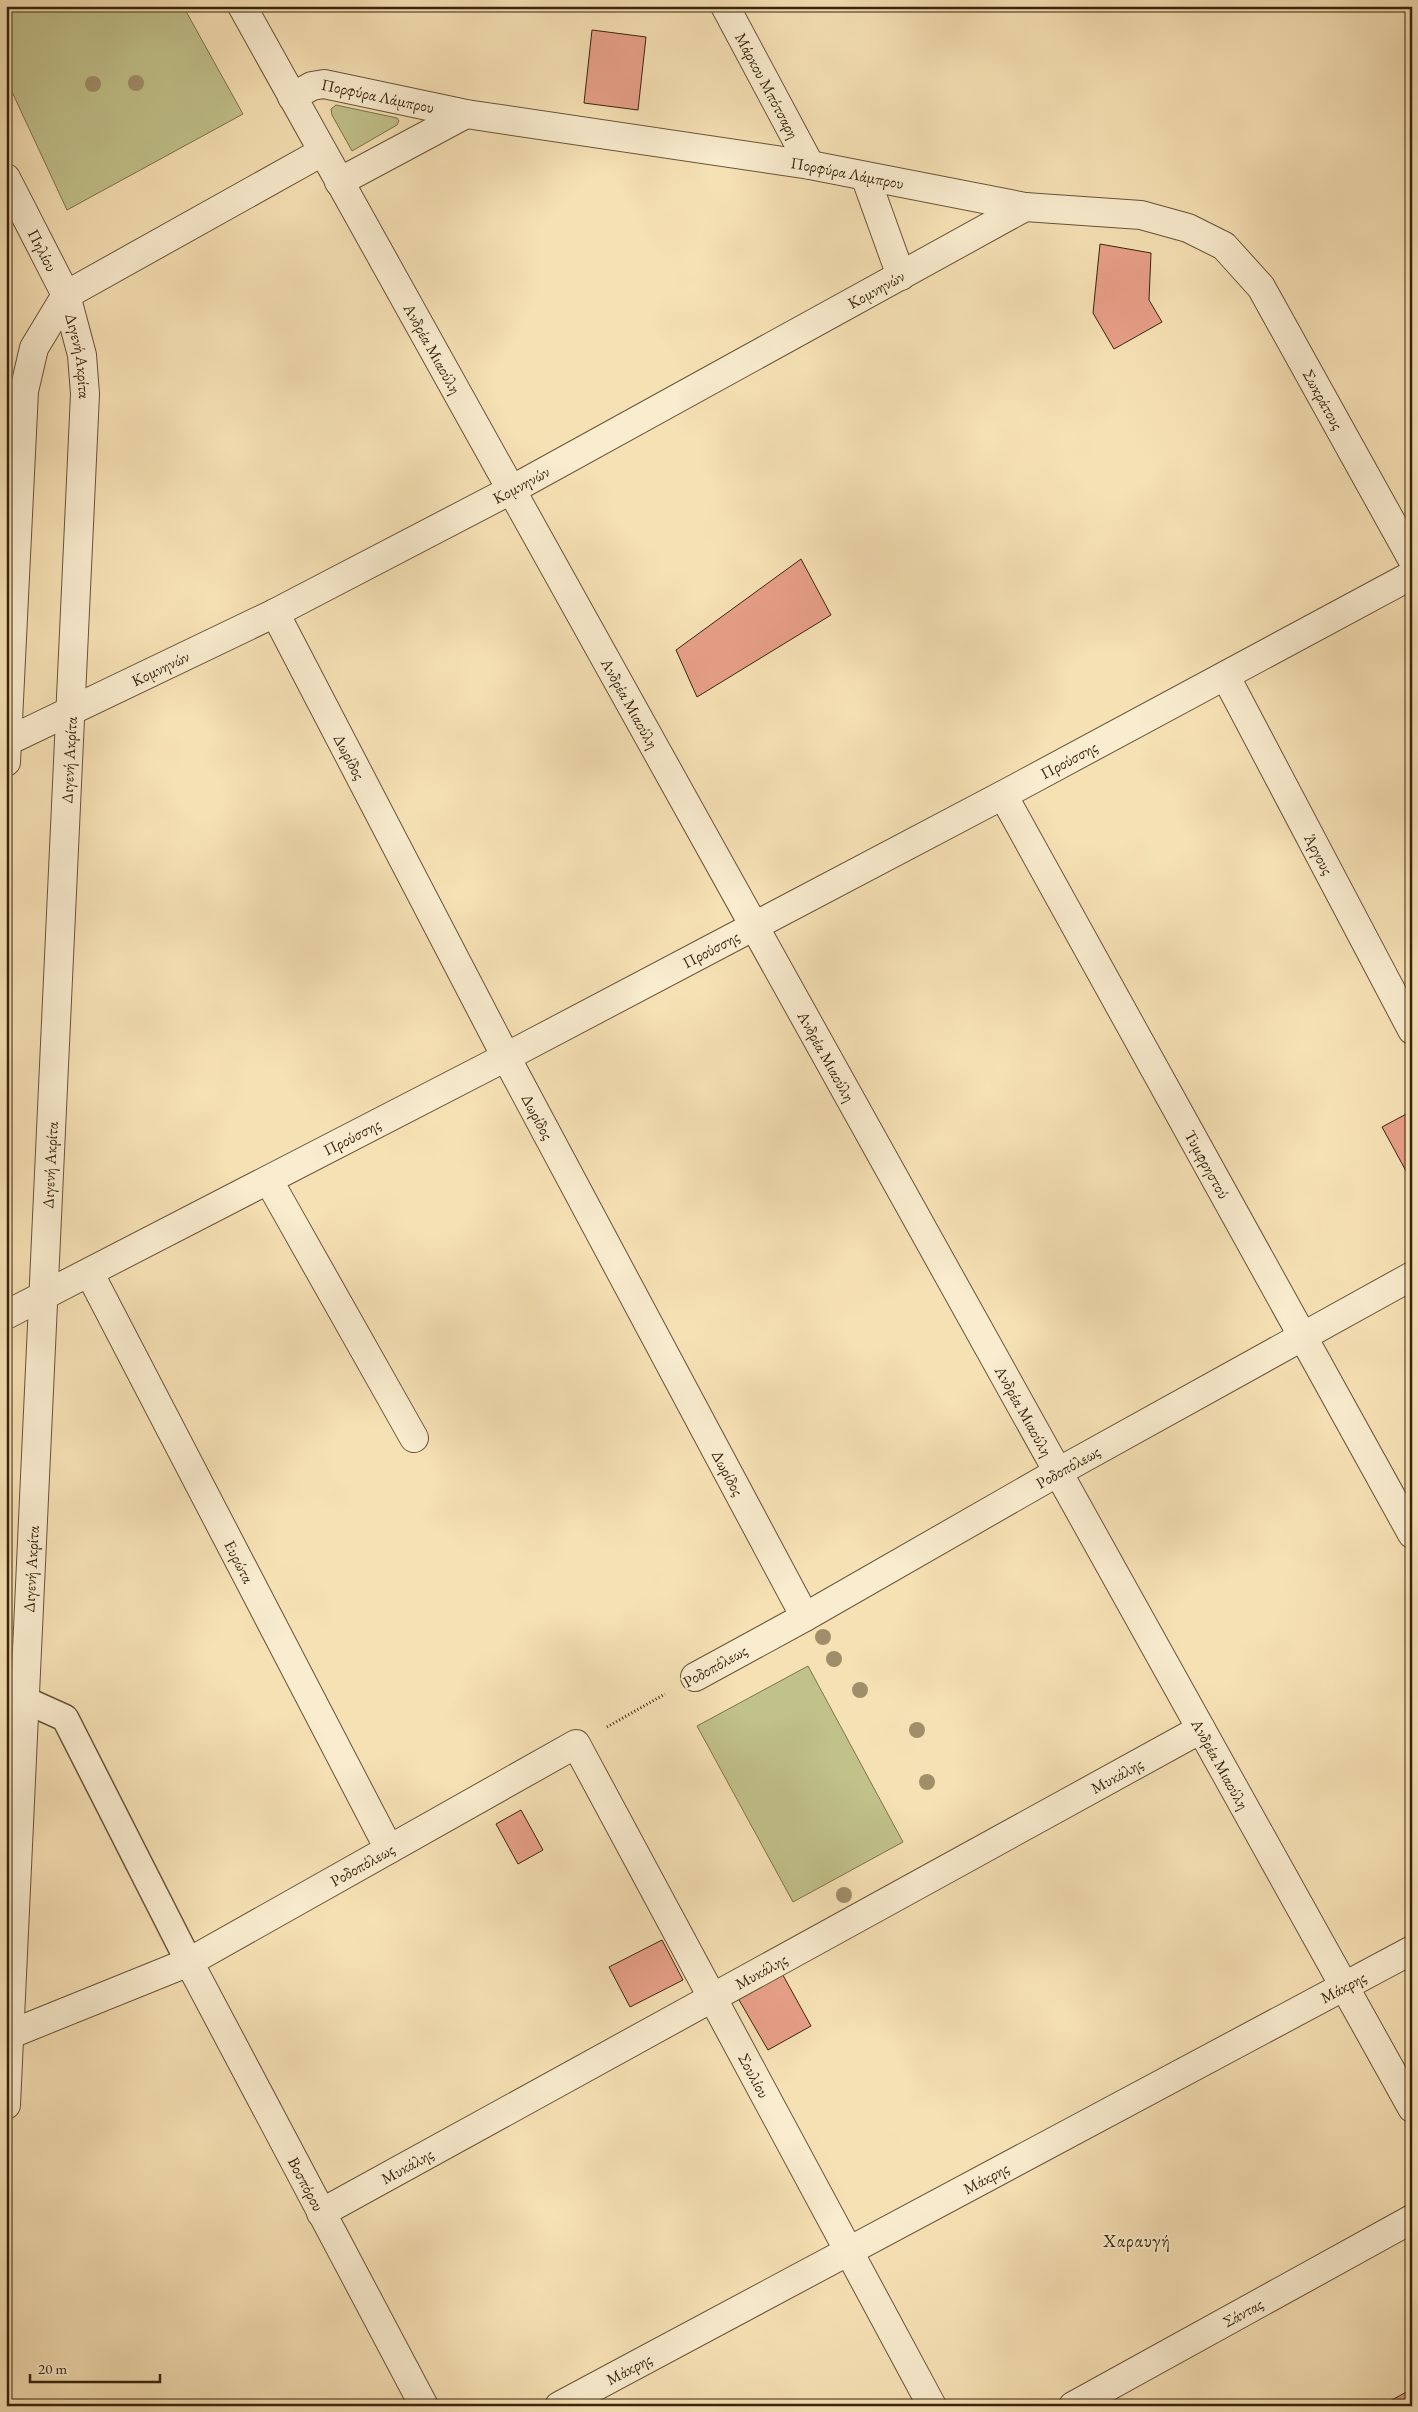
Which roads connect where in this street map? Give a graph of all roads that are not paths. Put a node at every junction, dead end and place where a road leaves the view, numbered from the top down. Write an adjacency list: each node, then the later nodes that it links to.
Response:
1 (242, 6): 3 (street, Ανδρέα Μιαούλη)
2 (725, 6): 6 (street, Μάρκου Μπότσαρη)
3 (292, 97): 4 (street, Πορφύρα Λάμπρου); 5 (street, Ανδρέα Μιαούλη)
4 (466, 114): 6 (street, Πορφύρα Λάμπρου); 9 (street, Πορφύρα Λάμπρου)
5 (322, 152): 9 (street, Ανδρέα Μιαούλη); 13 (street, Διγενή Ακρίτα)
6 (810, 165): 7 (street, Πορφύρα Λάμπρου)
7 (865, 176): 10 (street, Πορφύρα Λάμπρου); 12 (street)
8 (6, 178): 13 (street, Πηλίου)
9 (339, 182): 14 (street, Ανδρέα Μιαούλη)
10 (1025, 207): 11 (street, Πορφύρα Λάμπρου); 12 (street, Κομνηνών)
11 (1224, 246): 15 (street, Σωκράτους)
12 (901, 276): 14 (street, Κομνηνών)
13 (66, 295): 19 (street, Διγενή Ακρίτα); 20 (street, Διγενή Ακρίτα)
14 (511, 490): 17 (street, Κομνηνών); 23 (street, Ανδρέα Μιαούλη)
15 (1412, 560)
16 (1412, 575): 18 (street, Προύσσης)
17 (274, 613): 20 (street, Κομνηνών); 25 (street, Δωρίδος)
18 (1226, 677): 22 (street, Προύσσης); 24 (street, Άργους)
19 (8, 689): 21 (street, Διγενή Ακρίτα)
20 (71, 712): 21 (street, Κομνηνών); 29 (street, Διγενή Ακρίτα)
21 (7, 749)
22 (1003, 795): 23 (street, Προύσσης); 31 (street, Τυμφρηστού)
23 (754, 927): 25 (street, Προύσσης); 33 (street, Ανδρέα Μιαούλη)
24 (1412, 1030)
25 (506, 1057): 26 (street, Προύσσης); 35 (street, Δωρίδος)
26 (269, 1181): 27 (street, Προύσσης); 32 (street)
27 (90, 1274): 29 (street, Προύσσης); 40 (street, Ευρώτα)
28 (1412, 1276): 31 (street, Ροδοπόλεως)
29 (44, 1294): 30 (street, Προύσσης); 37 (street, Διγενή Ακρίτα)
30 (6, 1315)
31 (1303, 1337): 33 (street, Ροδοπόλεως); 34 (street, Τυμφρηστού)
32 (414, 1438)
33 (1058, 1472): 35 (street, Ροδοπόλεως); 38 (street, Ανδρέα Μιαούλη)
34 (1412, 1534)
35 (805, 1617): 36 (street, Ροδοπόλεως)
36 (695, 1677)
37 (25, 1700): 42 (street); 45 (street, Διγενή Ακρίτα)
38 (1201, 1729): 43 (street, Ανδρέα Μιαούλη); 44 (street, Μυκάλης)
39 (576, 1744): 40 (street, Ροδοπόλεως); 44 (street, Σουλίου)
40 (389, 1849): 42 (street, Ροδοπόλεως)
41 (1412, 1950): 43 (street, Μάκρης)
42 (189, 1962): 45 (street, Ροδοπόλεως); 48 (street, Βοσπόρου)
43 (1345, 1987): 47 (street, Ανδρέα Μιαούλη); 50 (street, Μάκρης)
44 (712, 1998): 48 (street, Μυκάλης); 50 (street, Σουλίου)
45 (8, 2036): 46 (street, Διγενή Ακρίτα)
46 (6, 2105)
47 (1412, 2108)
48 (321, 2213): 51 (street, Βοσπόρου)
49 (1412, 2219): 54 (street, Σάντας)
50 (849, 2252): 52 (street, Μάκρης); 53 (street, Σουλίου)
51 (424, 2406)
52 (559, 2406)
53 (932, 2406)
54 (1073, 2406)

